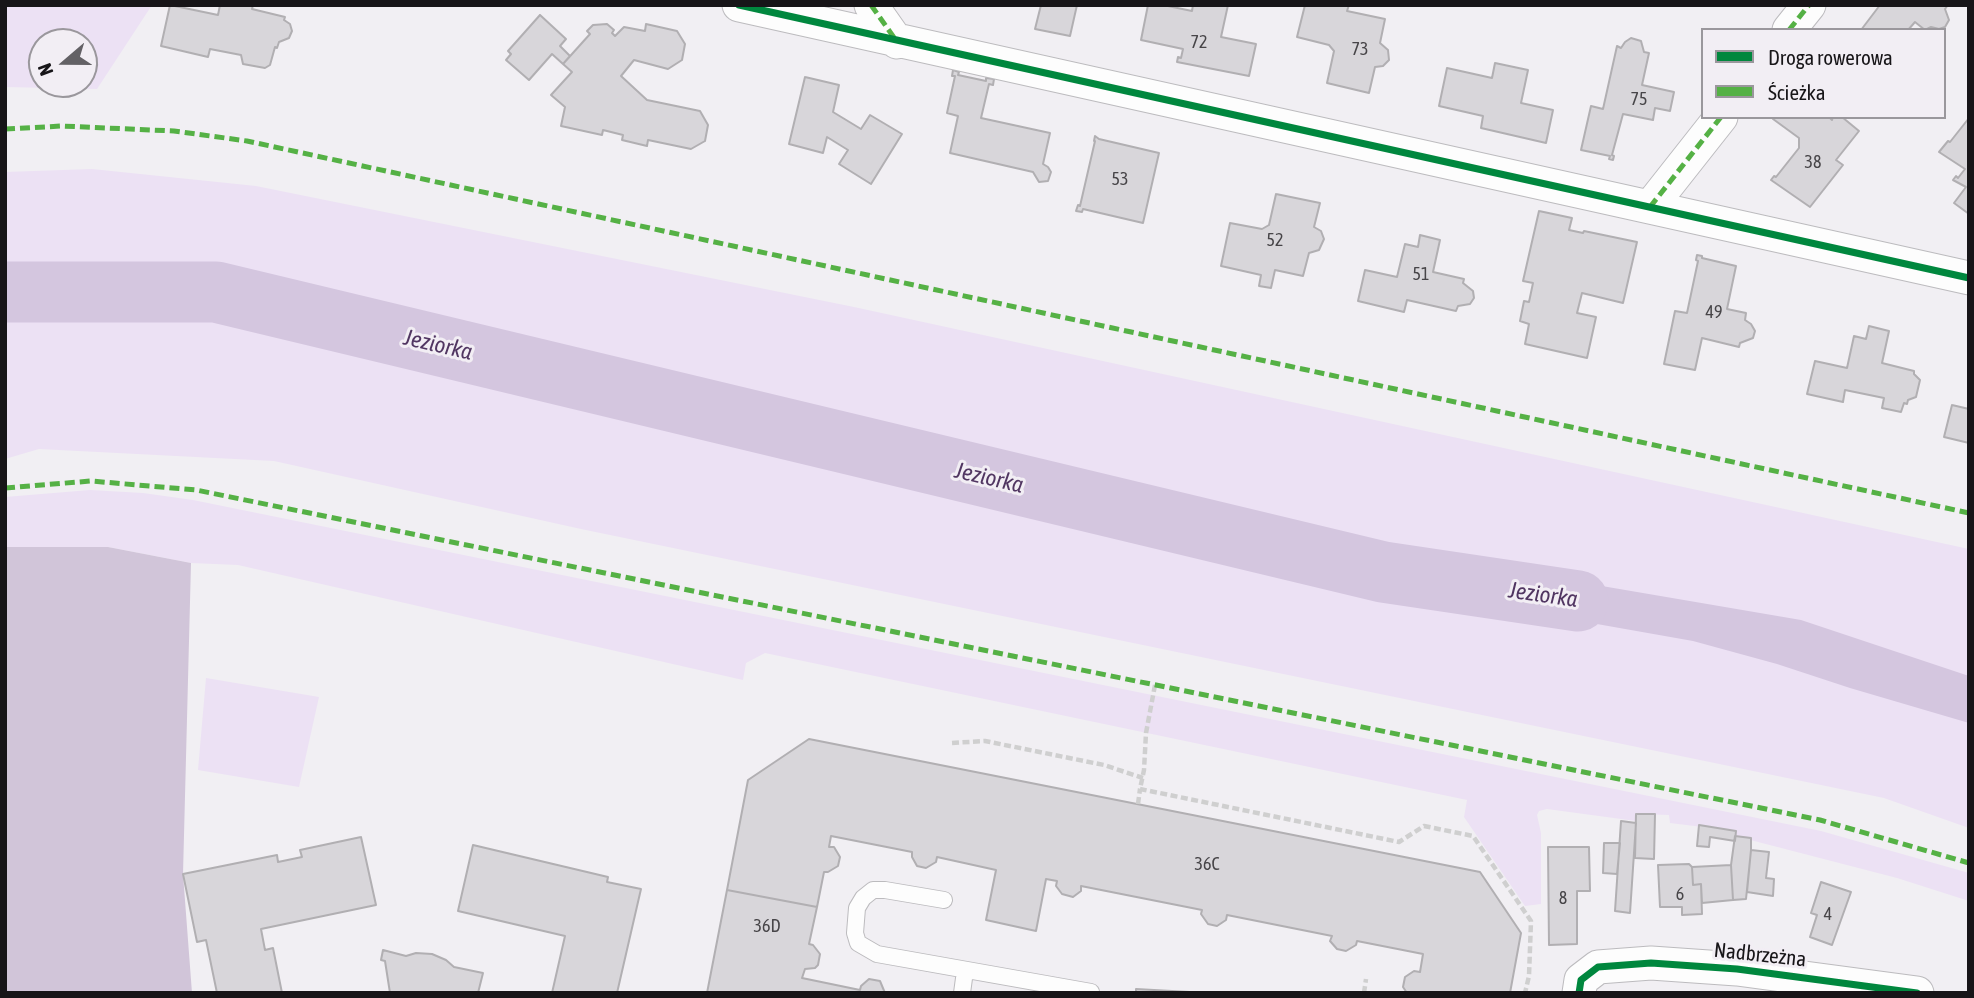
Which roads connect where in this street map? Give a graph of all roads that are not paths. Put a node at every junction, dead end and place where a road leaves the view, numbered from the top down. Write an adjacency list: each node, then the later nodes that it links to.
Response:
1 (739, 5): 5 (street)
2 (871, 5): 5 (street)
3 (1809, 5): 4 (street)
4 (1791, 28)
5 (897, 41): 7 (street)
6 (1719, 119): 7 (street)
7 (1650, 207): 8 (street)
8 (1969, 278)
9 (944, 900): 10 (lane)
10 (965, 971): 12 (lane); 13 (lane)
11 (1588, 980): 14 (street, Nadbrzeżna)
12 (1091, 992)
13 (962, 993)
14 (1917, 993)

